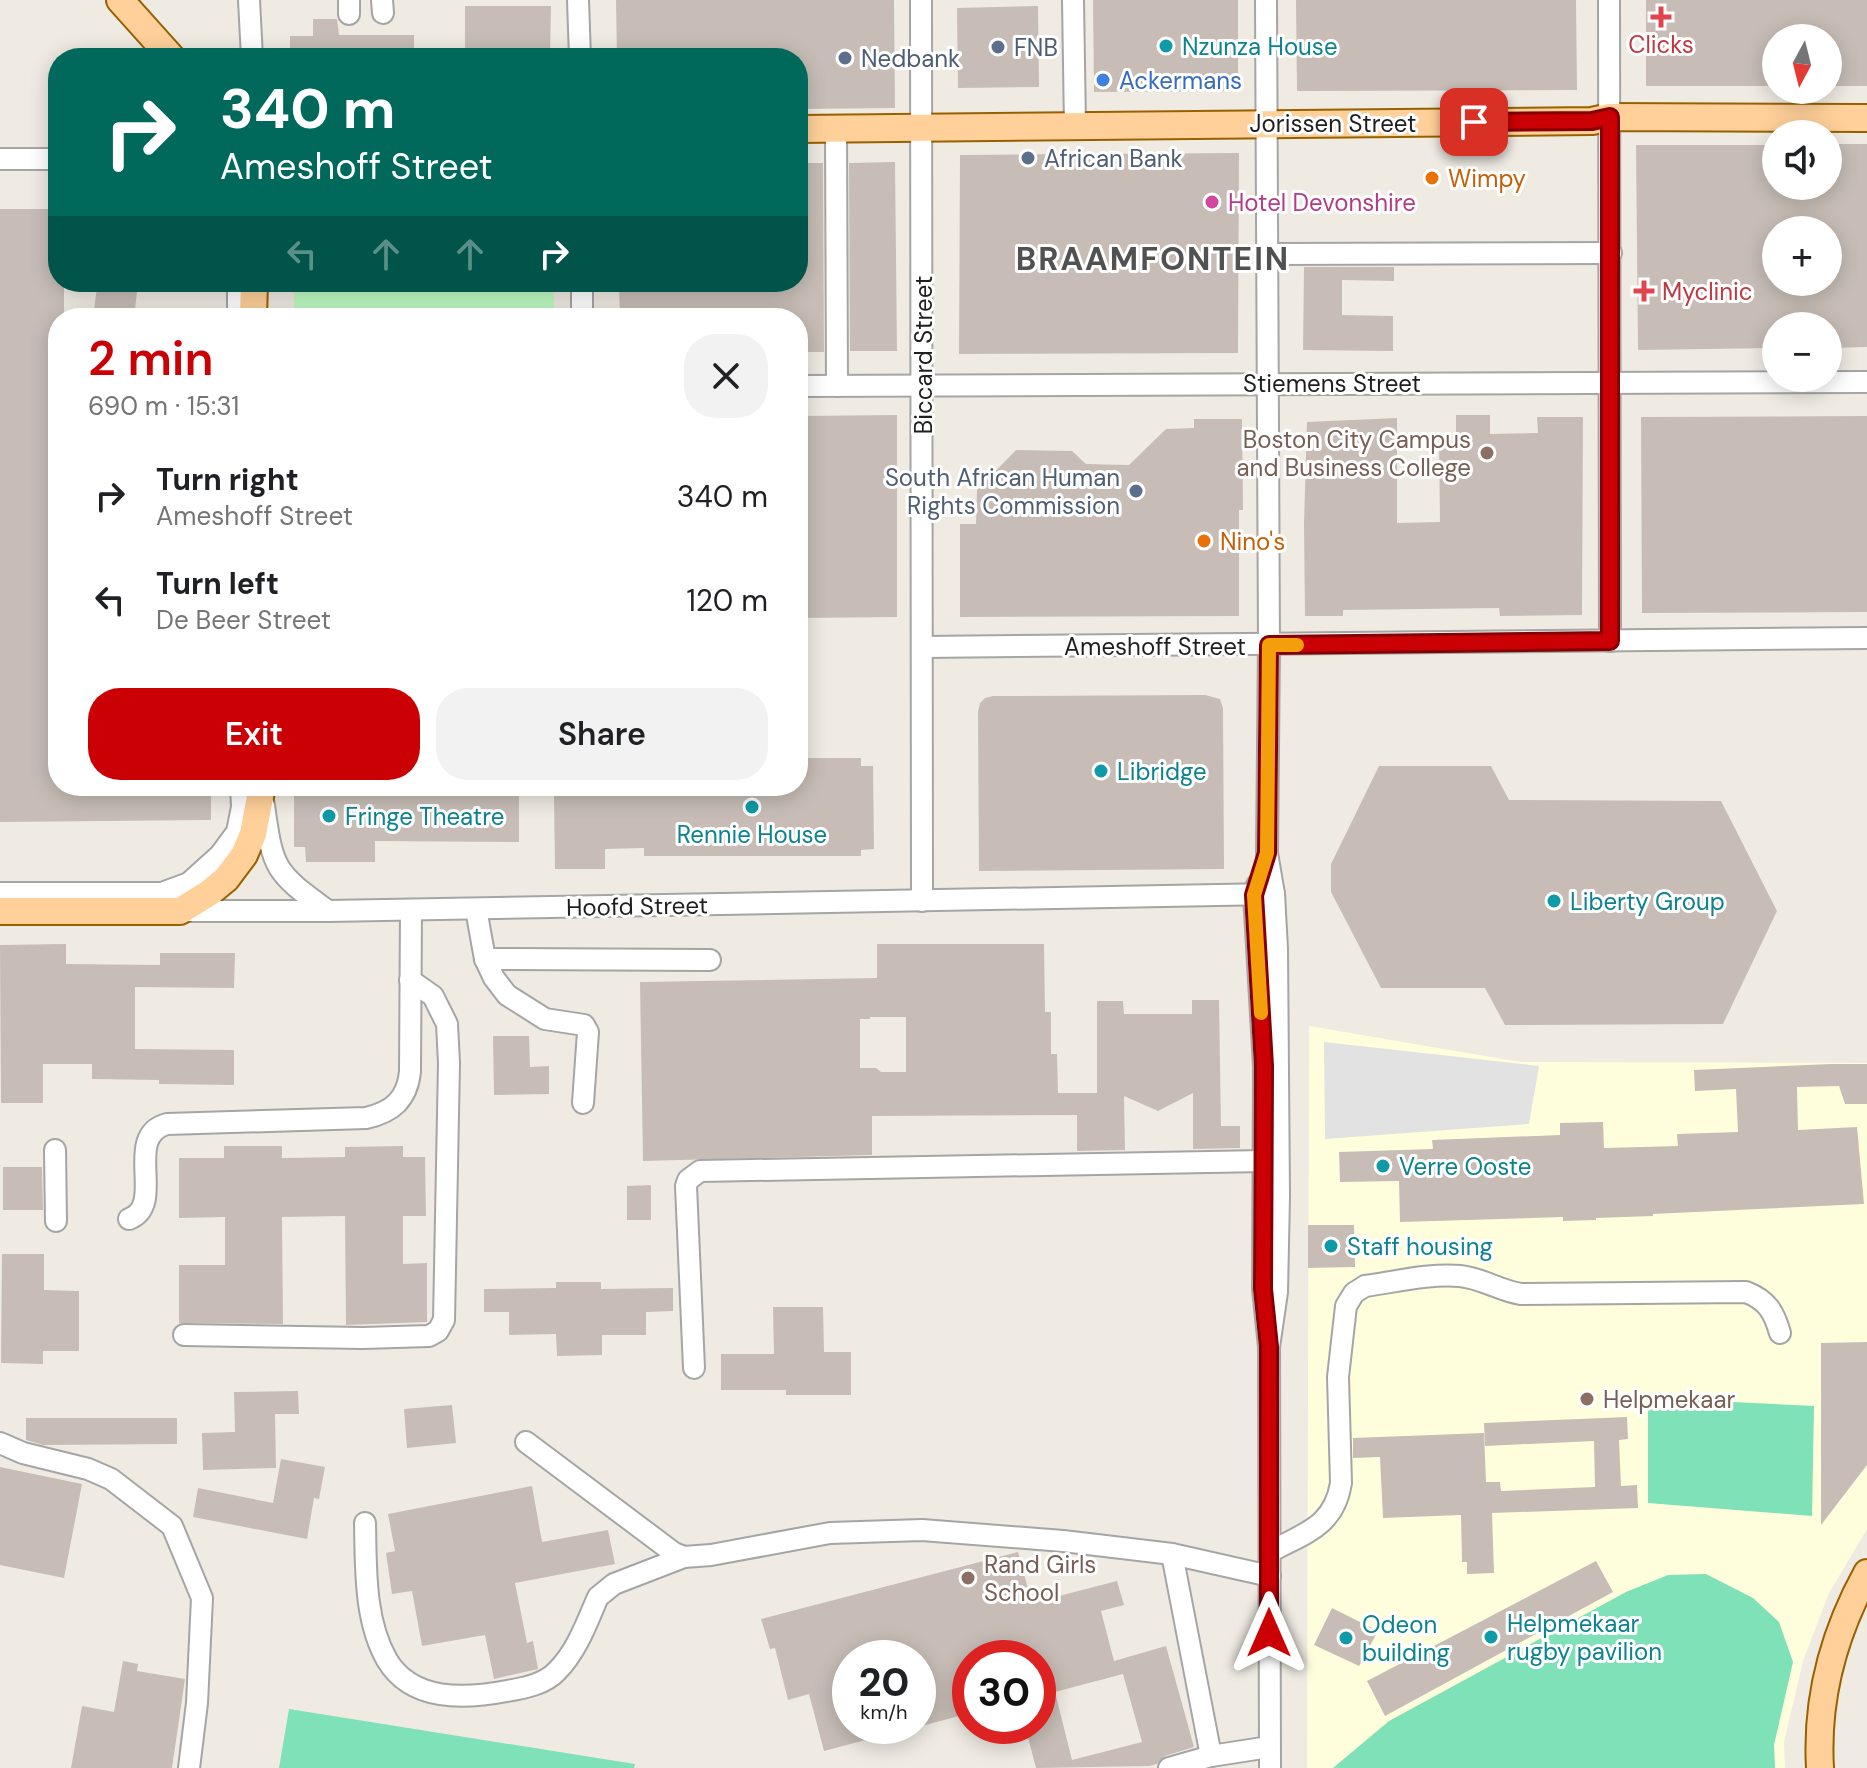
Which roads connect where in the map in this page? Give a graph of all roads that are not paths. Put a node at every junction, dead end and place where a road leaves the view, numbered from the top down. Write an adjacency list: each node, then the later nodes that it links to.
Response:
1 (108, 0): 9 (street)
2 (120, 0): 10 (main road)
3 (249, 0): 11 (street)
4 (578, 0): 12 (street)
5 (921, 0): 17 (street, Biccard Street)
6 (1073, 0): 16 (street)
7 (1266, 0): 15 (street)
8 (1609, 0): 13 (street)
9 (150, 48)
10 (163, 48)
11 (251, 48)
12 (580, 48)
13 (1610, 117): 14 (main road, Jorissen Street); 15 (main road, Jorissen Street); 22 (street)
14 (1867, 118)
15 (1267, 123): 16 (main road, Jorissen Street); 23 (street)
16 (1075, 126): 17 (main road, Jorissen Street)
17 (920, 127): 18 (main road, Jorissen Street); 29 (street, Biccard Street)
18 (836, 128): 19 (main road, Jorissen Street); 28 (street)
19 (808, 129)
20 (0, 159): 21 (street)
21 (48, 159)
22 (1611, 253): 23 (street); 24 (street)
23 (1268, 254): 26 (street)
24 (1611, 382): 25 (street, Stiemens Street); 26 (street, Stiemens Street); 31 (street)
25 (1867, 382)
26 (1268, 384): 29 (street, Stiemens Street); 32 (street)
27 (808, 386): 28 (street, Stiemens Street)
28 (837, 386): 29 (street, Stiemens Street)
29 (923, 386): 33 (street, Biccard Street)
30 (1867, 638): 31 (street, Ameshoff Street)
31 (1610, 641): 32 (street, Ameshoff Street)
32 (1269, 645): 33 (street, Ameshoff Street); 38 (street)
33 (922, 647): 39 (street, Biccard Street)
34 (250, 796): 37 (street)
35 (255, 796): 43 (main road)
36 (257, 796): 44 (street)
37 (0, 893)
38 (1264, 894): 39 (street, Hoofd Street); 50 (street); 55 (street)
39 (922, 901): 40 (street, Hoofd Street)
40 (476, 909): 41 (street, Hoofd Street); 45 (street)
41 (411, 910): 44 (street, Hoofd Street); 47 (street)
42 (0, 911): 43 (main road, Hoofd Street)
43 (180, 911): 44 (street, Hoofd Street)
44 (328, 911)
45 (485, 959): 46 (street); 48 (street)
46 (710, 960)
47 (410, 980): 51 (street); 54 (street)
48 (583, 1103)
49 (55, 1150): 52 (street)
50 (1264, 1161): 55 (street); 56 (street)
51 (129, 1219)
52 (56, 1221)
53 (1780, 1333): 60 (street)
54 (184, 1335)
55 (1269, 1347): 60 (street)
56 (694, 1368)
57 (526, 1442): 62 (street)
58 (0, 1443): 67 (street)
59 (365, 1523): 62 (street)
60 (1270, 1552): 64 (street)
61 (1172, 1554): 62 (street); 64 (street); 66 (street)
62 (684, 1557)
63 (1867, 1573): 70 (main road)
64 (1270, 1576): 65 (street)
65 (1269, 1747): 66 (street); 69 (street)
66 (1211, 1756): 68 (street)
67 (189, 1768)
68 (1169, 1768)
69 (1270, 1768)
70 (1820, 1768)

